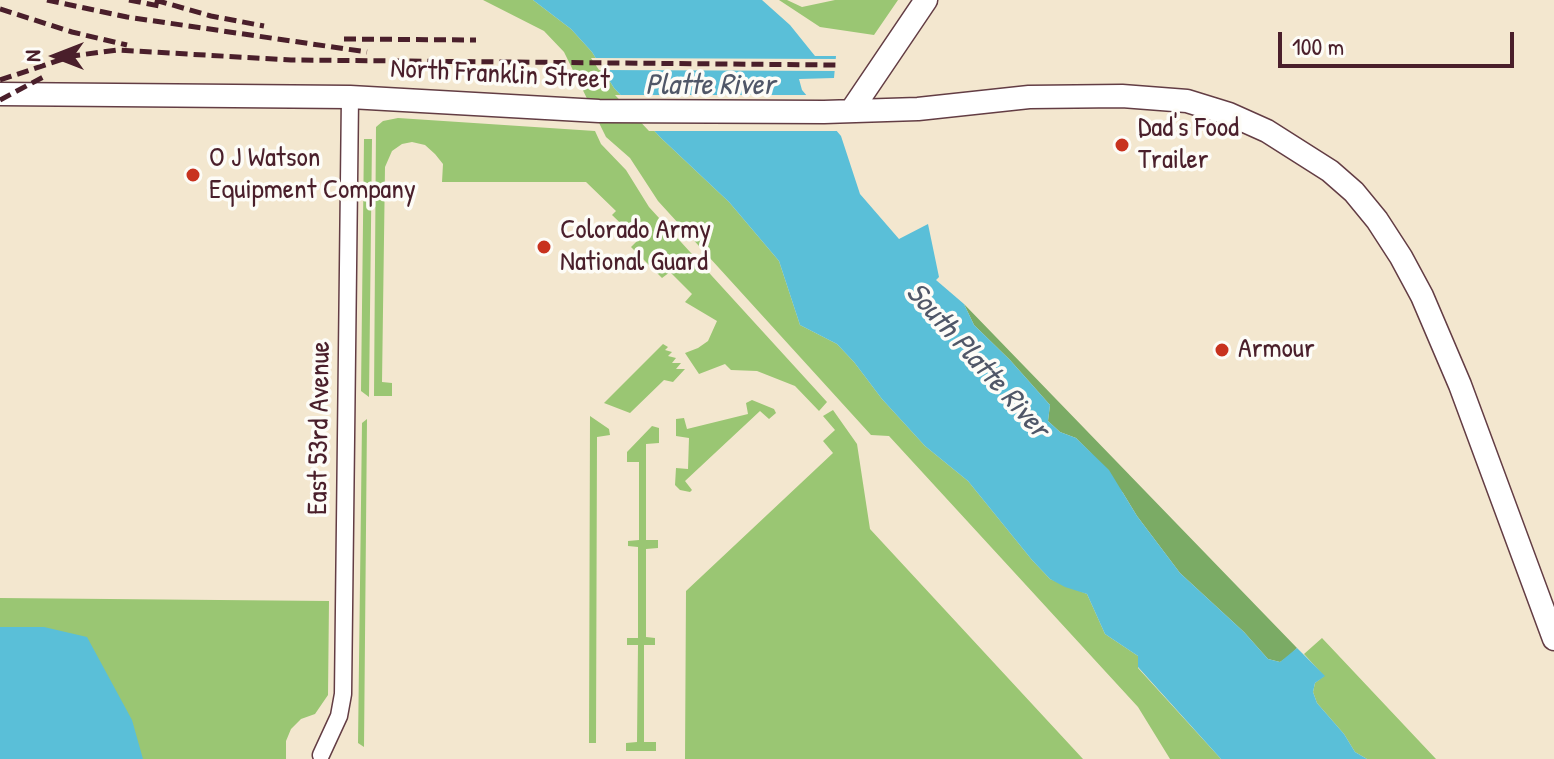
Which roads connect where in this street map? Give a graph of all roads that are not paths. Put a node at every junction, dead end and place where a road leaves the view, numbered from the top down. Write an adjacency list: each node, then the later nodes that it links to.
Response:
1 (926, 0): 4 (street)
2 (0, 94): 3 (street, North Franklin Street)
3 (350, 97): 4 (street, North Franklin Street); 6 (street, East 53rd Avenue)
4 (851, 111): 5 (street, North Franklin Street)
5 (1554, 639)
6 (321, 755)

